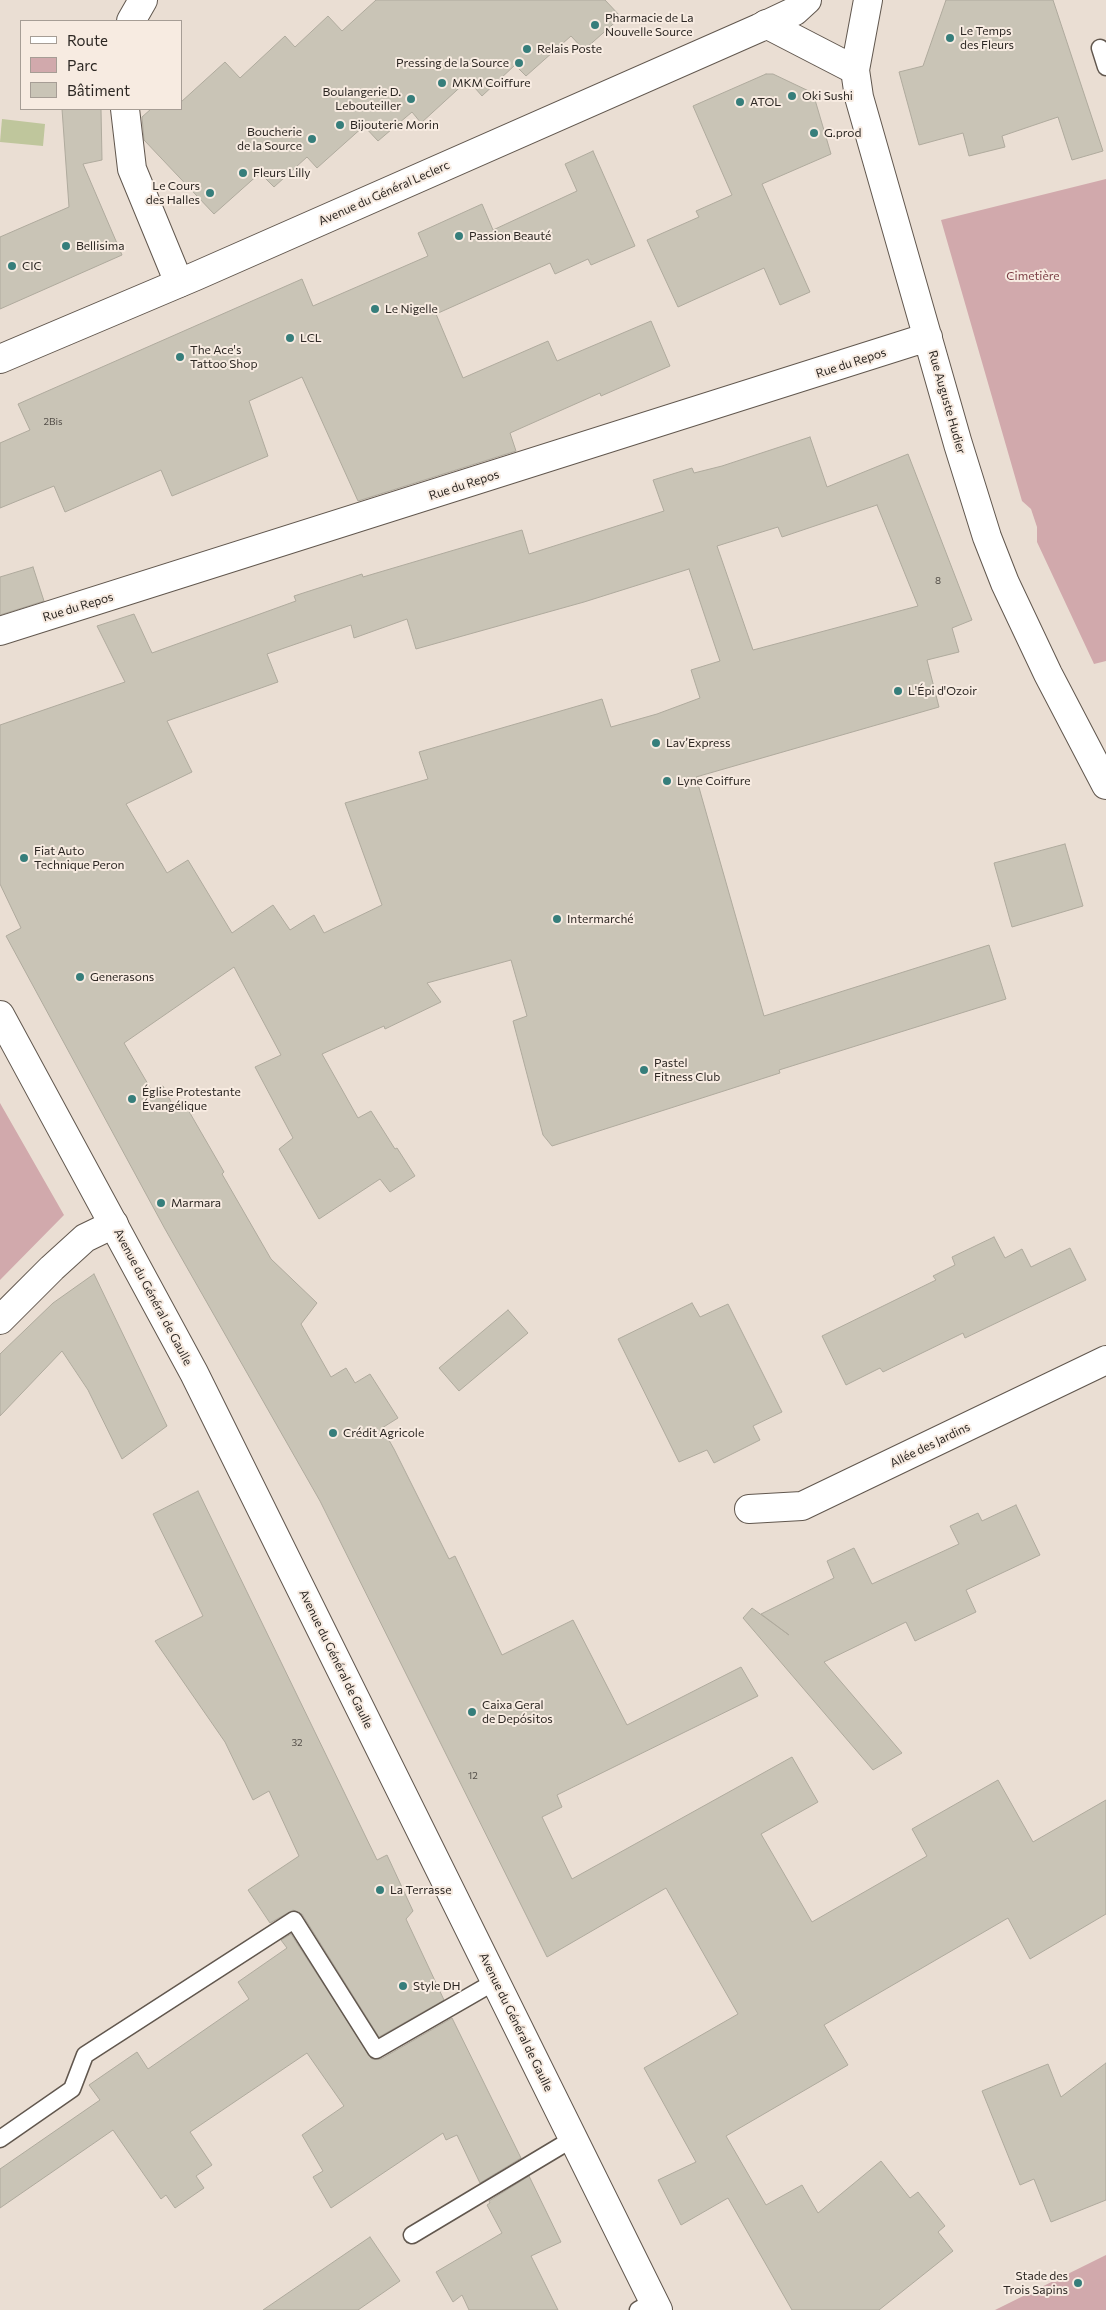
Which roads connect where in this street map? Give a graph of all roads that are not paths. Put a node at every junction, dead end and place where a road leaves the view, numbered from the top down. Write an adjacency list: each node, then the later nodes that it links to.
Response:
1 (144, 0): 5 (street)
2 (782, 0): 6 (street)
3 (808, 0): 6 (street, Avenue du Général Leclerc)
4 (868, 0): 9 (street, Rue Auguste Hudier)
5 (132, 20)
6 (766, 24): 9 (street); 11 (street, Avenue du Général Leclerc)
7 (1100, 48): 8 (lane)
8 (1106, 67)
9 (855, 70): 12 (street, Rue Auguste Hudier)
10 (125, 110): 11 (street)
11 (179, 283): 13 (street, Avenue du Général Leclerc)
12 (928, 337): 14 (street, Rue du Repos); 15 (street, Rue Auguste Hudier)
13 (0, 360)
14 (0, 631)
15 (1106, 785)
16 (0, 1015): 17 (street, Avenue du Général de Gaulle)
17 (114, 1224): 18 (street); 21 (street, Avenue du Général de Gaulle)
18 (0, 1320)
19 (1106, 1360): 20 (street, Allée des Jardins)
20 (749, 1509)
21 (496, 1981): 22 (street, Avenue du Général de Gaulle); 23 (lane)
22 (574, 2138): 24 (lane); 25 (street, Avenue du Général de Gaulle)
23 (0, 2139)
24 (412, 2235)
25 (650, 2307)

